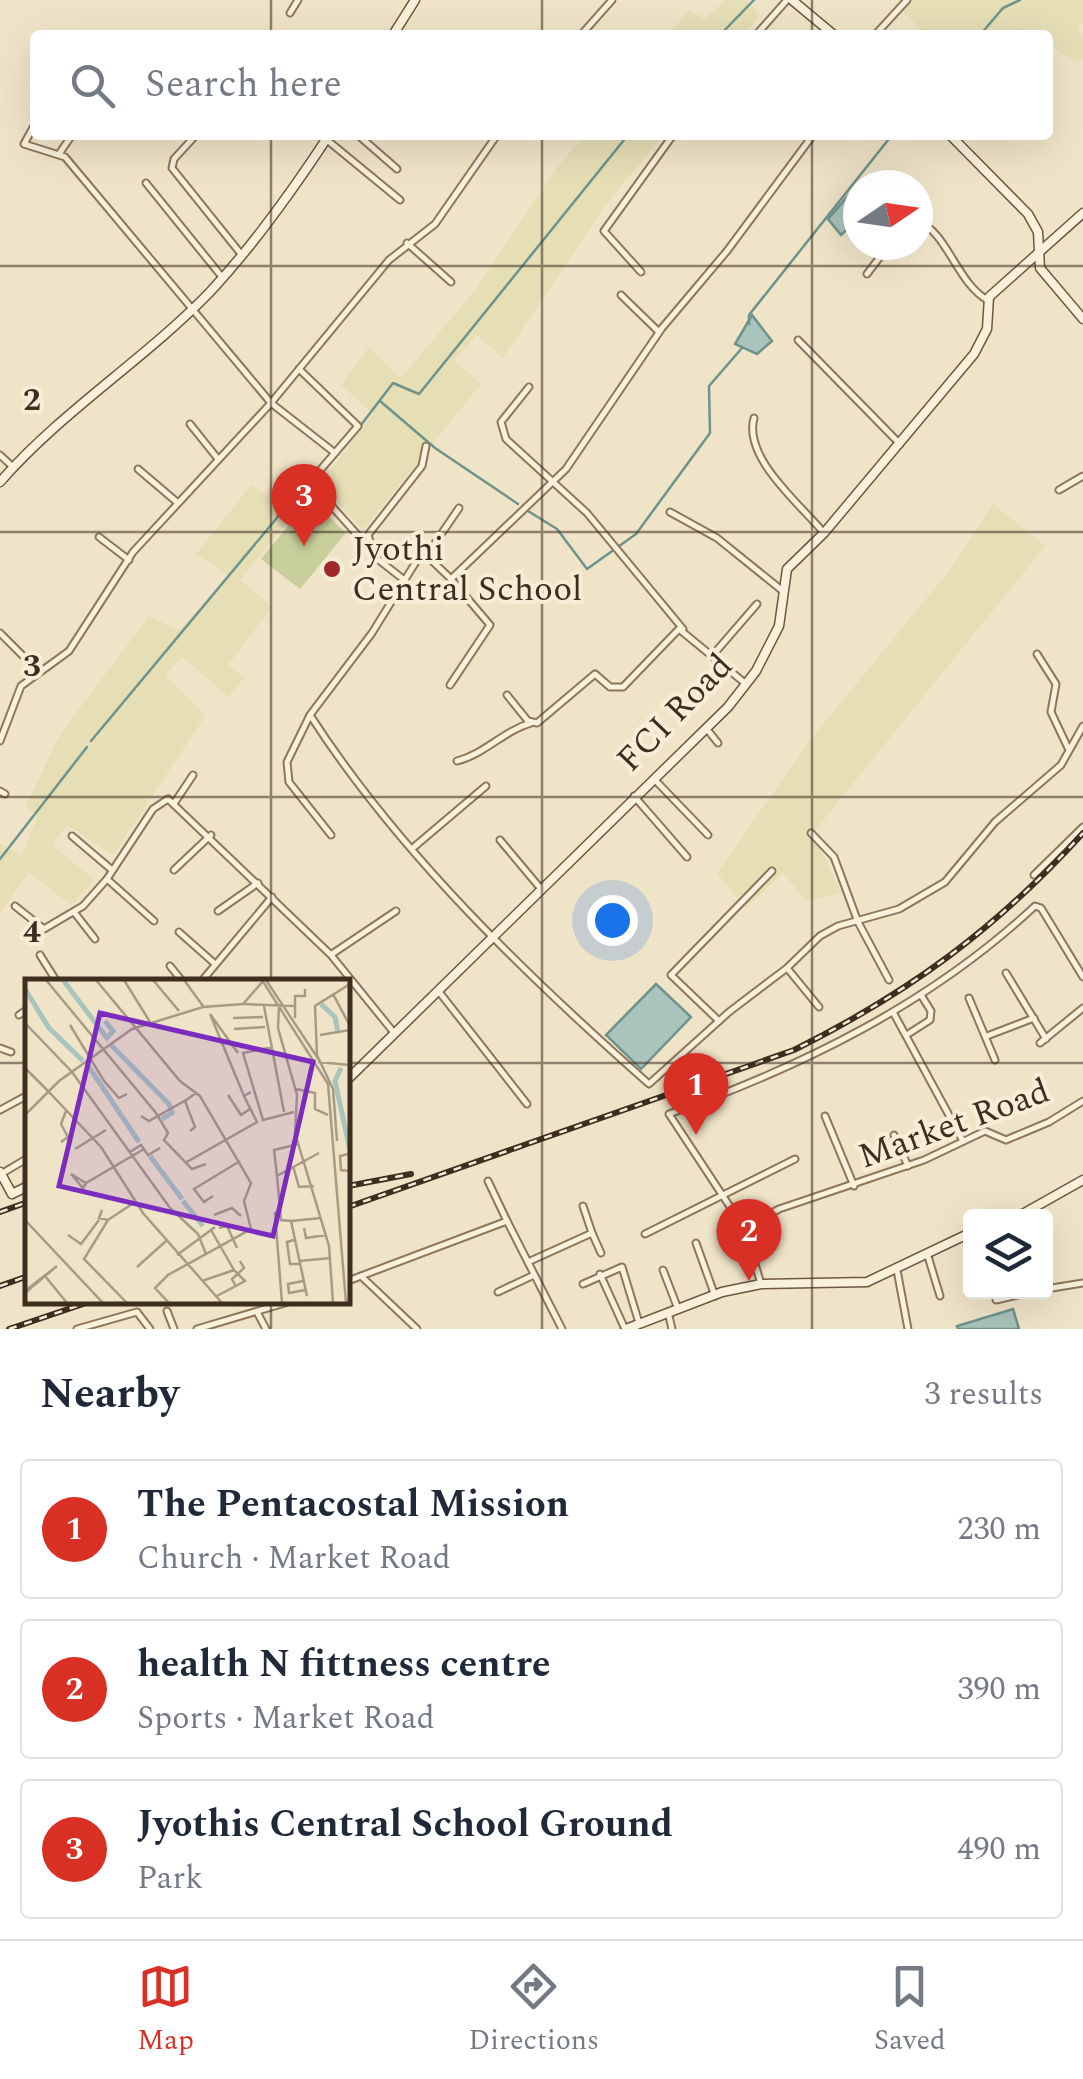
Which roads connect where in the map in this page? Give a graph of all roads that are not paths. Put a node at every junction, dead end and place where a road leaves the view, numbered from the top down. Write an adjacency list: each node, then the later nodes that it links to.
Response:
1 (298, 0): 8 (street)
2 (414, 0): 9 (street)
3 (612, 0): 10 (street)
4 (790, 0): 11 (street); 12 (street)
5 (893, 0): 7 (street)
6 (907, 0): 7 (street)
7 (899, 7): 13 (street)
8 (290, 13)
9 (395, 30)
10 (585, 30)
11 (761, 30)
12 (828, 30)
13 (879, 30)
14 (30, 133): 24 (street)
15 (69, 140): 24 (street)
16 (191, 140): 32 (street)
17 (323, 140): 32 (street)
18 (329, 140): 27 (street)
19 (364, 140): 25 (street)
20 (494, 140): 30 (street)
21 (669, 140): 34 (street)
22 (809, 140): 42 (street)
23 (955, 140): 31 (street)
24 (59, 154): 40 (street)
25 (397, 169)
26 (146, 183): 36 (street)
27 (400, 200)
28 (1083, 213): 31 (street)
29 (933, 236): 39 (street)
30 (407, 243): 37 (street); 44 (street)
31 (1040, 249): 39 (street); 41 (street)
32 (241, 254): 36 (street)
33 (878, 260): 35 (street)
34 (641, 272)
35 (868, 274)
36 (222, 277): 40 (street)
37 (451, 282)
38 (621, 296): 42 (street)
39 (989, 301): 49 (street, FCI Road)
40 (192, 307): 46 (street); 54 (street)
41 (1083, 319)
42 (660, 332): 58 (street)
43 (798, 340): 49 (street)
44 (299, 369): 46 (street); 51 (street)
45 (529, 387): 58 (street)
46 (271, 403): 51 (street); 53 (street)
47 (754, 418): 63 (street)
48 (190, 424): 53 (street)
49 (900, 444): 63 (street, FCI Road)
50 (426, 446): 69 (street)
51 (335, 453): 65 (street)
52 (0, 456): 54 (street)
53 (218, 459): 60 (street)
54 (13, 467): 57 (street)
55 (138, 469): 60 (street)
56 (1083, 476): 59 (street)
57 (0, 482)
58 (555, 482): 68 (street); 72 (street)
59 (1059, 490)
60 (178, 503): 67 (street)
61 (459, 508): 66 (street)
62 (670, 512): 70 (street)
63 (824, 533): 70 (street, FCI Road)
64 (99, 537): 67 (street)
65 (362, 540)
66 (427, 556): 68 (street); 69 (street)
67 (129, 560): 76 (street)
68 (451, 579): 78 (street)
69 (403, 580): 80 (street)
70 (784, 592): 77 (street, FCI Road)
71 (757, 604): 75 (street)
72 (683, 629): 75 (street); 81 (street)
73 (0, 633): 76 (street)
74 (1037, 654): 86 (street)
75 (712, 656): 77 (street)
76 (38, 671): 84 (street)
77 (746, 684): 83 (street, FCI Road)
78 (450, 685)
79 (507, 695): 81 (street)
80 (310, 714): 96 (street); 100 (street)
81 (531, 724): 87 (street)
82 (1083, 726): 86 (street)
83 (706, 728): 85 (street); 89 (street, FCI Road)
84 (0, 741)
85 (718, 743)
86 (1068, 748): 115 (street)
87 (457, 761)
88 (194, 775): 92 (street)
89 (653, 778): 91 (street, FCI Road); 97 (street)
90 (486, 786): 100 (street)
91 (634, 796): 101 (street); 108 (street, FCI Road)
92 (175, 802): 95 (street); 102 (street)
93 (1083, 826): 105 (street)
94 (811, 833): 115 (street)
95 (211, 835): 103 (street); 107 (street)
96 (332, 835)
97 (708, 835)
98 (72, 836): 102 (street)
99 (500, 840): 108 (street)
100 (414, 848): 117 (street)
101 (688, 857)
102 (112, 870): 106 (street)
103 (174, 870)
104 (772, 871): 141 (street)
105 (1034, 875)
106 (107, 879): 113 (street); 114 (street)
107 (258, 883): 109 (street); 111 (street)
108 (541, 889): 117 (street, FCI Road)
109 (272, 897): 120 (street); 121 (street)
110 (15, 906): 113 (street)
111 (218, 911)
112 (396, 911): 120 (street)
113 (74, 912): 118 (street)
114 (154, 920)
115 (858, 922): 124 (street); 130 (street)
116 (180, 932): 121 (street)
117 (496, 936): 131 (street, FCI Road); 141 (street)
118 (95, 939)
119 (40, 955): 127 (street)
120 (331, 955): 143 (street)
121 (215, 964): 129 (street)
122 (1080, 964): 126 (street); 132 (street)
123 (170, 966): 128 (street)
124 (788, 968): 134 (street); 141 (street)
125 (1006, 973): 140 (street)
126 (1083, 977)
127 (56, 979)
128 (181, 979)
129 (203, 979)
130 (889, 980)
131 (440, 993): 143 (street, FCI Road); 152 (street)
132 (920, 995): 137 (street); 144 (street)
133 (969, 998): 145 (street)
134 (818, 1007)
135 (1083, 1008): 139 (street)
136 (25, 1011): 138 (street)
137 (893, 1012): 144 (street); 165 (street)
138 (19, 1015)
139 (1078, 1015): 140 (street); 142 (street)
140 (1034, 1018): 145 (street)
141 (719, 1021)
142 (1083, 1023)
143 (395, 1034): 149 (street, FCI Road)
144 (908, 1034): 156 (street)
145 (986, 1036): 148 (street)
146 (0, 1048): 147 (street)
147 (11, 1052)
148 (995, 1060)
149 (350, 1074)
150 (25, 1097): 153 (street)
151 (1083, 1101): 156 (street, Market Road)
152 (526, 1104)
153 (0, 1110)
154 (825, 1116): 163 (street)
155 (894, 1135): 159 (street)
156 (963, 1140): 159 (street, Market Road)
157 (795, 1159): 165 (street)
158 (25, 1160): 160 (street)
159 (908, 1166): 163 (street, Market Road)
160 (1, 1173): 164 (street)
161 (1083, 1180): 167 (street)
162 (488, 1181): 168 (street)
163 (854, 1186): 169 (street, Market Road)
164 (25, 1188)
165 (724, 1195): 169 (street); 171 (street)
166 (583, 1206): 170 (street)
167 (1031, 1209)
168 (507, 1221): 176 (street); 181 (street)
169 (744, 1228): 184 (street)
170 (592, 1233): 175 (street); 176 (street)
171 (645, 1234)
172 (963, 1236): 174 (street)
173 (696, 1244): 188 (street)
174 (926, 1253): 178 (street); 189 (street)
175 (601, 1254)
176 (528, 1262): 180 (street)
177 (664, 1270): 193 (street)
178 (897, 1270): 184 (street); 205 (street)
179 (600, 1274): 183 (street); 196 (street); 196 (street)
180 (534, 1275): 187 (street); 203 (street)
181 (361, 1276): 182 (street); 202 (street)
182 (350, 1279)
183 (583, 1284)
184 (762, 1284): 188 (street)
185 (1083, 1284): 186 (street)
186 (1053, 1288)
187 (498, 1292)
188 (715, 1296): 193 (street)
189 (940, 1296)
190 (1000, 1299): 191 (street)
191 (996, 1300)
192 (282, 1304): 195 (street)
193 (673, 1310): 196 (street); 204 (street)
194 (168, 1311): 199 (street)
195 (257, 1312): 200 (street); 201 (street)
196 (631, 1327)
197 (77, 1329): 198 (street)
198 (150, 1329)
199 (174, 1329)
200 (197, 1329)
201 (266, 1329)
202 (417, 1329)
203 (562, 1329)
204 (672, 1329)
205 (908, 1329)

